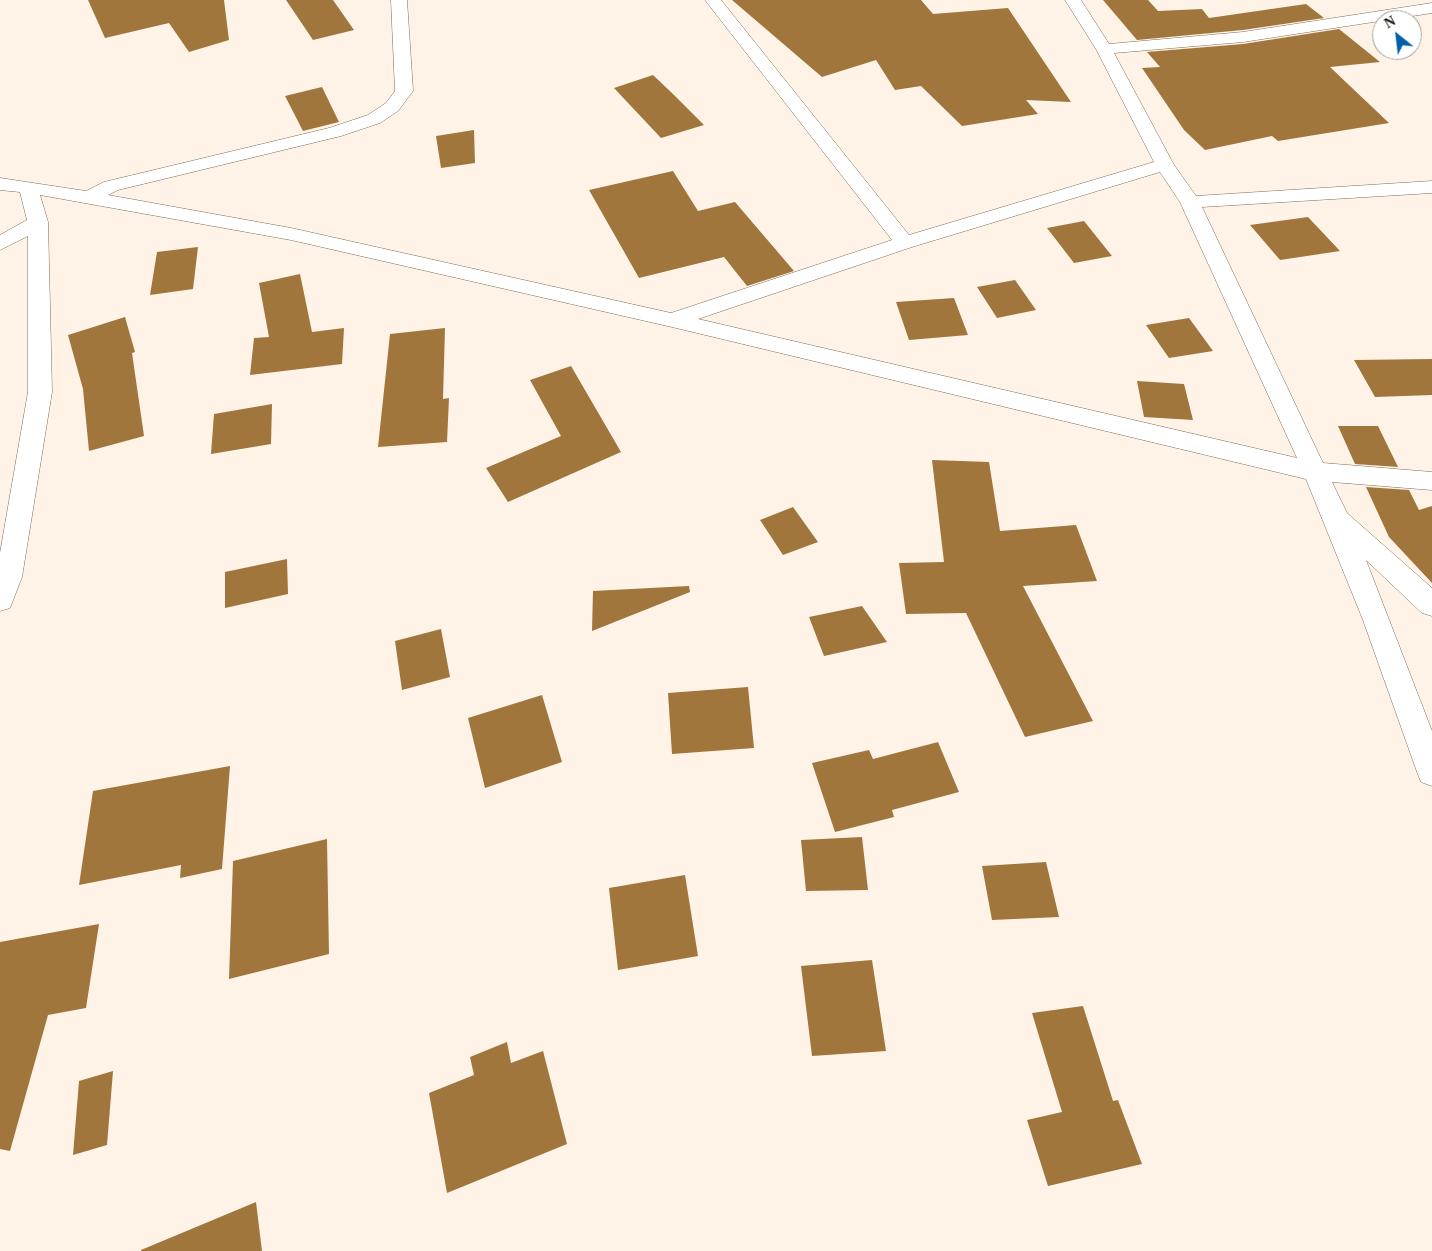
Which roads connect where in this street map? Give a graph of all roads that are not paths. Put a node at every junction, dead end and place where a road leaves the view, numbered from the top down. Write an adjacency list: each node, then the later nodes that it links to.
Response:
1 (399, 0): 10 (street)
2 (713, 0): 13 (street)
3 (1073, 0): 5 (street)
4 (1432, 8): 5 (street)
5 (1104, 49): 6 (street)
6 (1165, 165): 11 (street); 13 (street)
7 (0, 184): 8 (street)
8 (28, 187): 10 (street); 12 (street)
9 (1432, 187): 11 (street)
10 (88, 198): 15 (street)
11 (1190, 202): 16 (street)
12 (38, 222): 14 (street); 19 (street)
13 (904, 243): 15 (street)
14 (0, 244)
15 (672, 320): 16 (street)
16 (1312, 471): 17 (street); 18 (street)
17 (1432, 481)
18 (1335, 515): 20 (street); 21 (street)
19 (0, 600)
20 (1432, 605)
21 (1432, 772)

